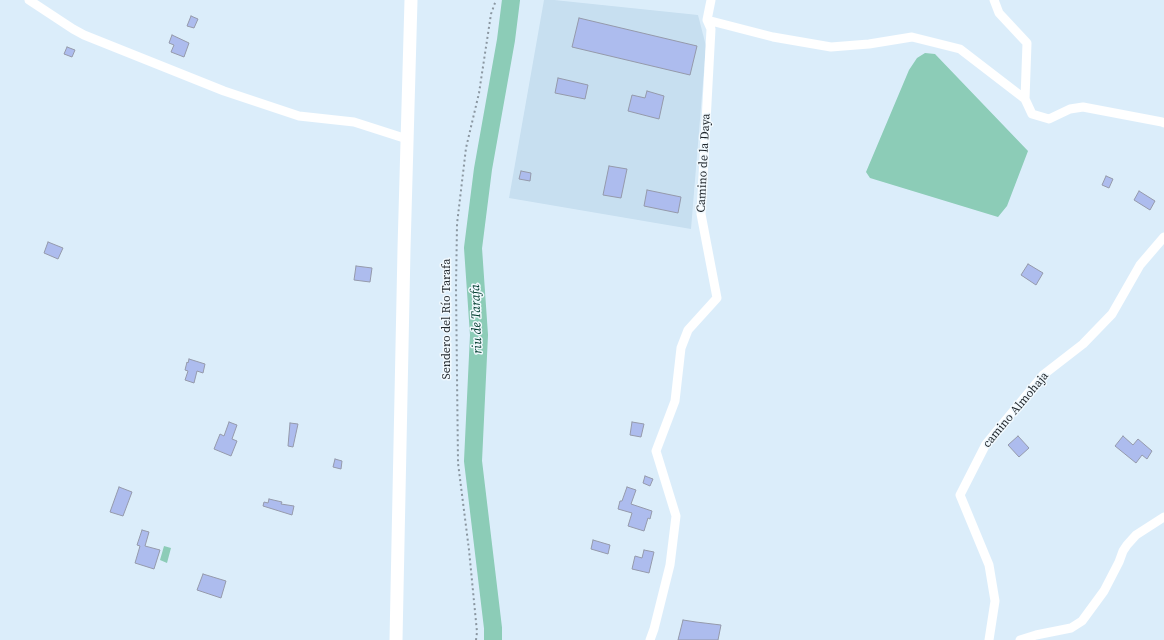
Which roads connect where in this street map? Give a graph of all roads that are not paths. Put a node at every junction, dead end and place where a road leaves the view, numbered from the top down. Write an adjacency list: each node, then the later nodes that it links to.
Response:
1 (29, 0): 8 (street)
2 (411, 0): 8 (main road)
3 (711, 0): 5 (street, Camino de la Daya)
4 (994, 0): 6 (street)
5 (707, 20): 6 (street); 12 (street, Camino de la Daya)
6 (1025, 99): 7 (street)
7 (1164, 123)
8 (407, 139): 11 (main road)
9 (1164, 237): 13 (street, camino Almohaja)
10 (1164, 518): 14 (street)
11 (396, 640)
12 (650, 640)
13 (989, 640)
14 (1020, 640)

